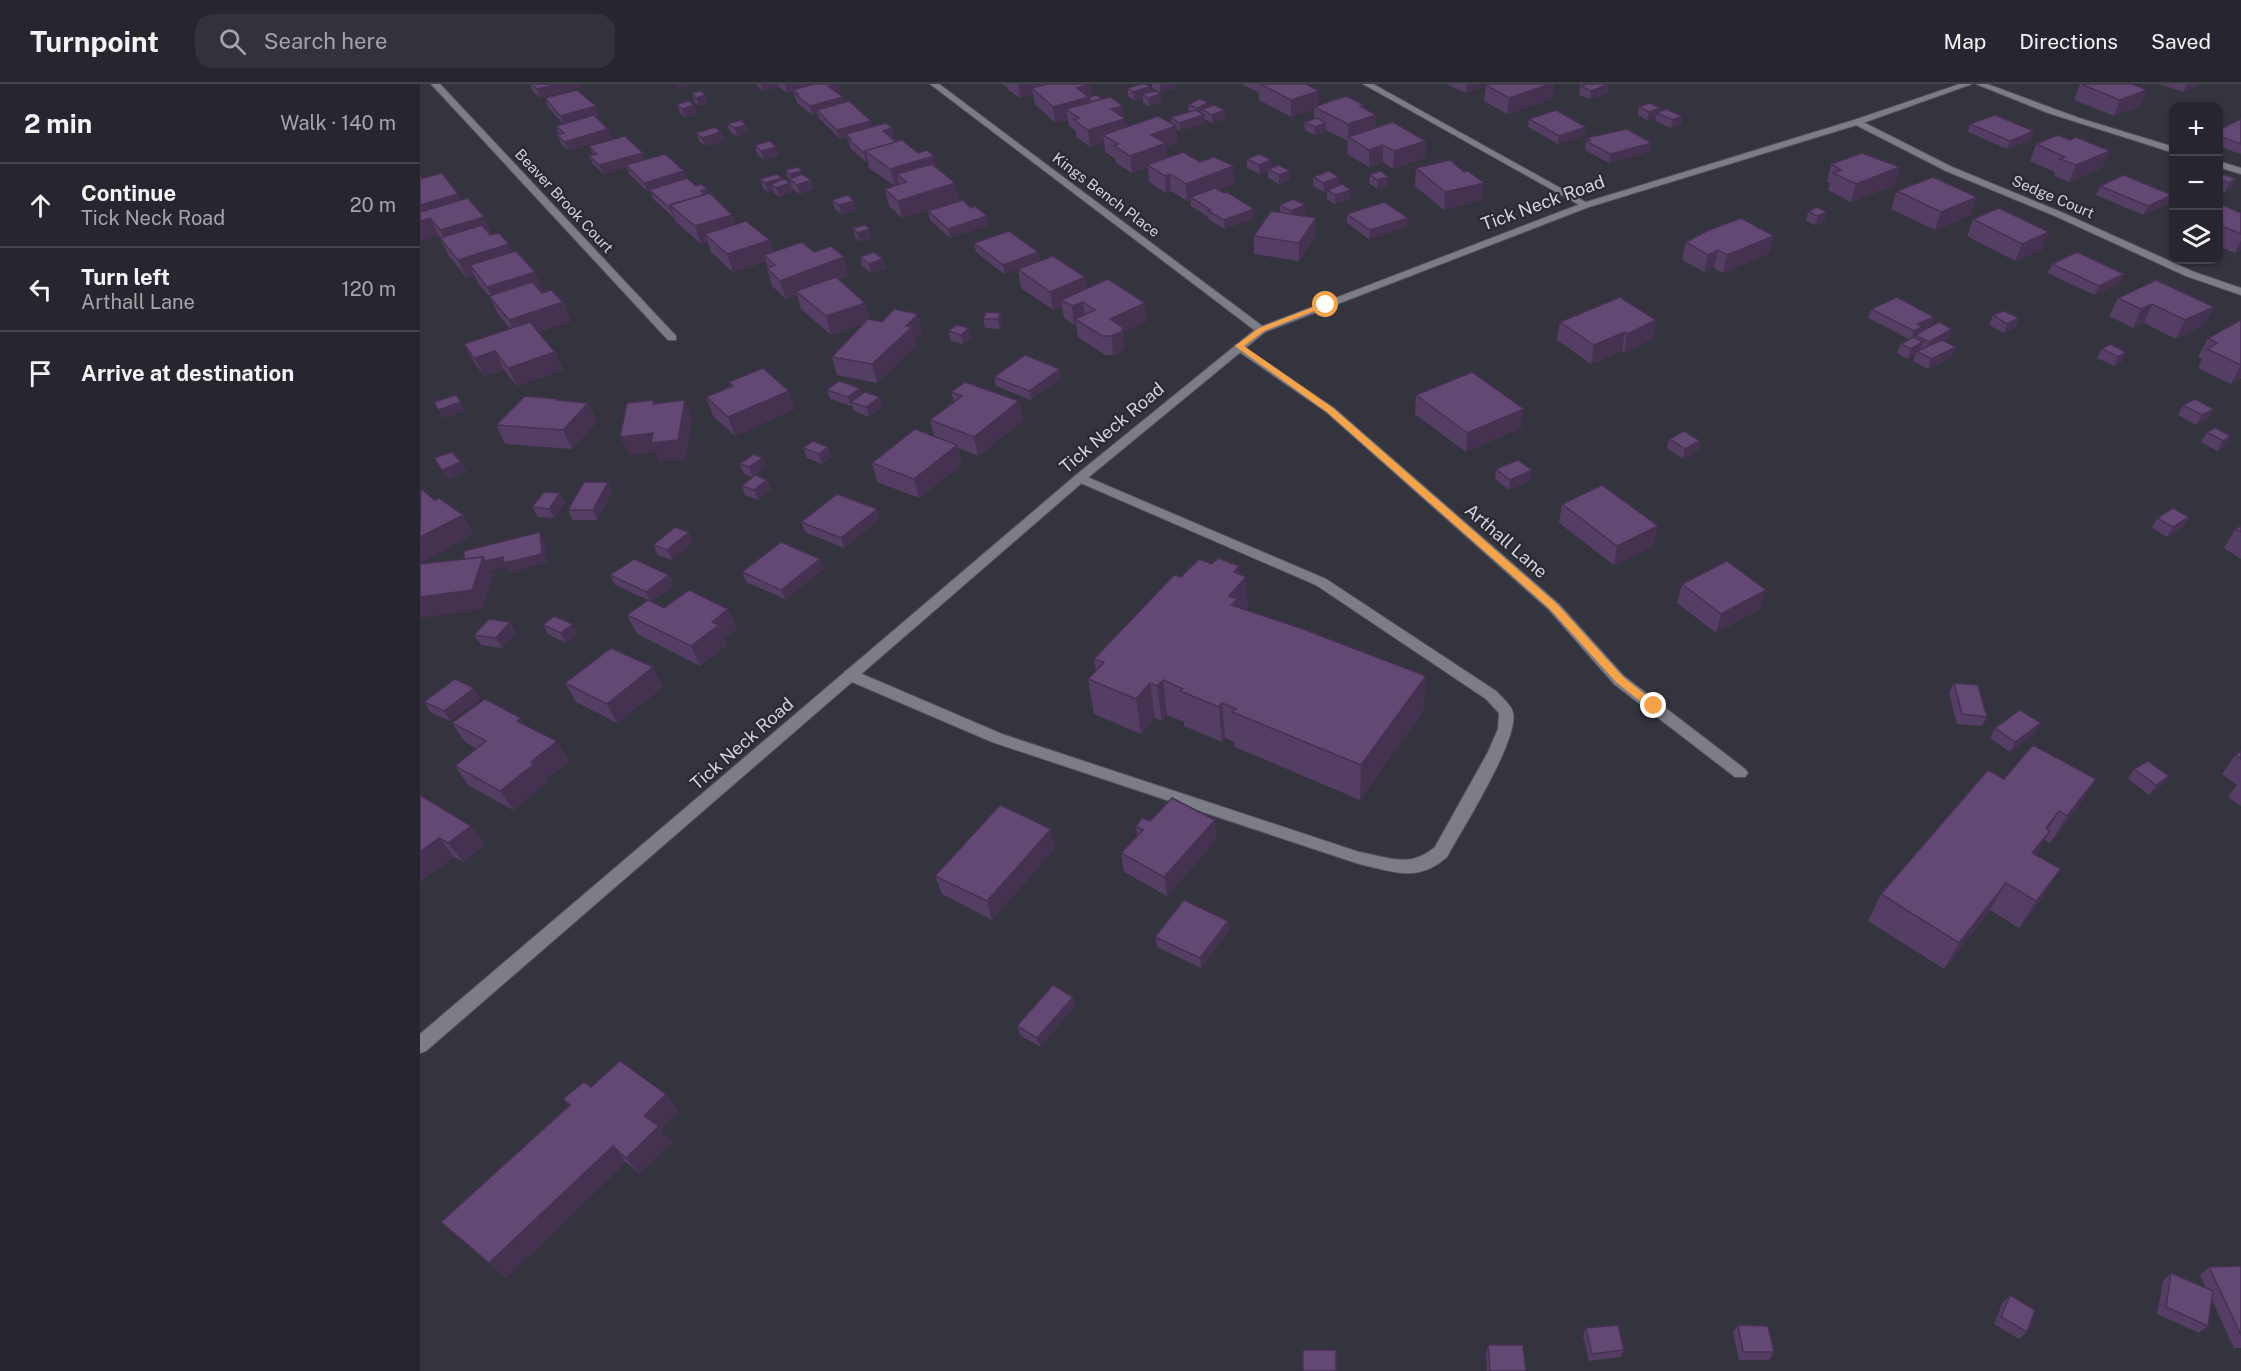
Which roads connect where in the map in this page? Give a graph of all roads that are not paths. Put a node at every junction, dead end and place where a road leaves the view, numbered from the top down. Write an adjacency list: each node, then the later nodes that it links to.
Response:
1 (435, 84): 13 (street, Beaver Brook Court)
2 (934, 84): 12 (street, Kings Bench Place)
3 (1367, 84): 10 (street)
4 (1968, 84): 6 (street, Tick Neck Road)
5 (1980, 84): 7 (street)
6 (1857, 122): 10 (street, Tick Neck Road); 11 (street, Sedge Court)
7 (2169, 149)
8 (2223, 166): 9 (street)
9 (2241, 171)
10 (1586, 205): 12 (street, Tick Neck Road)
11 (2241, 292)
12 (1261, 330): 14 (street, Tick Neck Road)
13 (672, 338)
14 (1239, 346): 15 (street, Tick Neck Road); 17 (street, Arthall Lane)
15 (1080, 478): 16 (street, Tick Neck Road); 16 (street)
16 (850, 675): 18 (street, Tick Neck Road)
17 (1740, 772)
18 (420, 1045)

